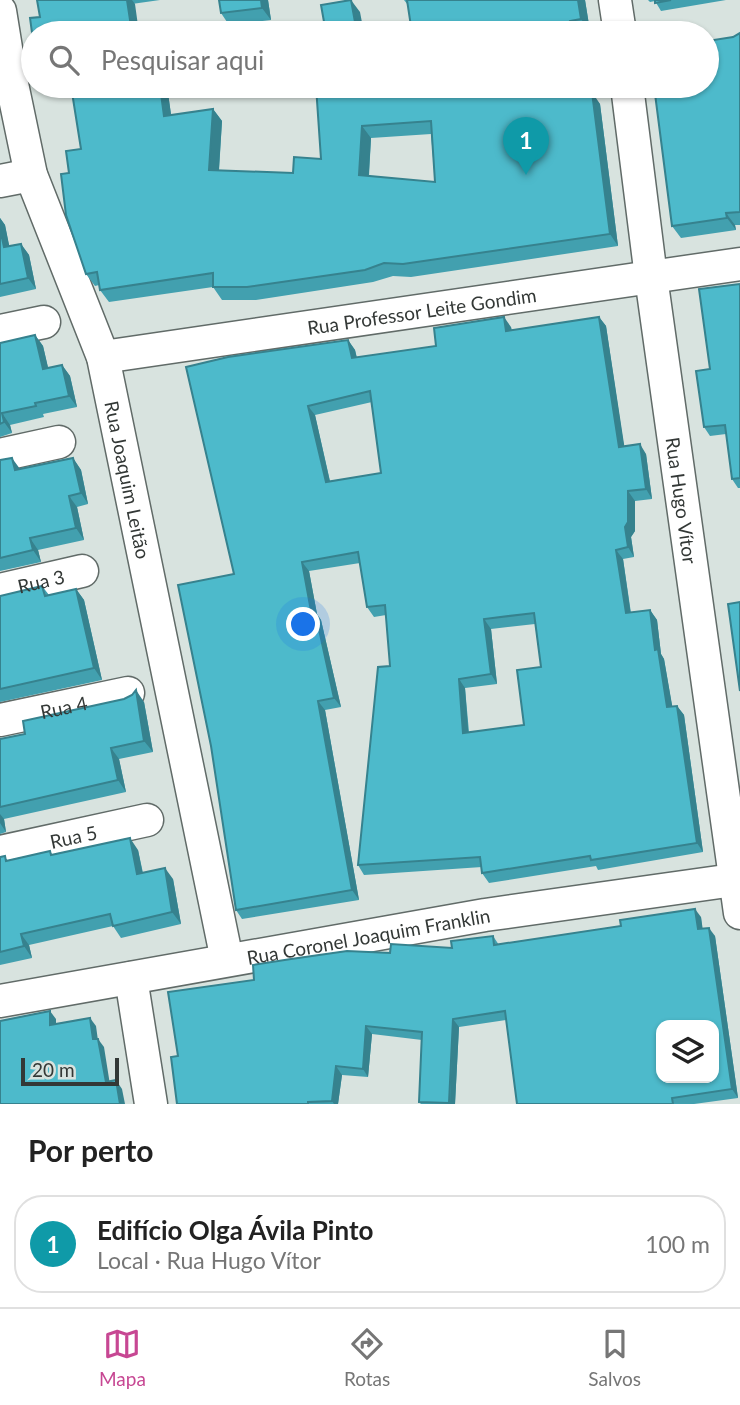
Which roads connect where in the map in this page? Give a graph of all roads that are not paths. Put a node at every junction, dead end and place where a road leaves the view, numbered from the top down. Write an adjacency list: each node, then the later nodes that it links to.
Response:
1 (615, 0): 3 (street)
2 (0, 11): 5 (street, Rua Joaquim Leitão)
3 (618, 21)
4 (629, 98): 8 (street, Rua Hugo Vítor)
5 (31, 175): 6 (street); 11 (street, Rua Joaquim Leitão)
6 (0, 181)
7 (740, 264): 8 (street, Rua Professor Leite Gondim)
8 (651, 277): 11 (street, Rua Professor Leite Gondim); 20 (street, Rua Hugo Vítor)
9 (44, 322): 10 (street)
10 (0, 331)
11 (103, 357): 22 (street, Rua Joaquim Leitão)
12 (59, 442): 13 (street)
13 (0, 455)
14 (82, 571): 15 (street, Rua 3)
15 (0, 590)
16 (128, 693): 17 (street, Rua 4)
17 (0, 720)
18 (146, 820): 19 (street, Rua 5)
19 (0, 852)
20 (738, 880): 21 (street, Rua Hugo Vítor); 22 (street, Rua Coronel Joaquim Franklin)
21 (740, 914)
22 (227, 960): 23 (street, Rua Coronel Joaquim Franklin)
23 (131, 978): 24 (street, Rua Coronel Joaquim Franklin); 25 (street)
24 (0, 1001)
25 (151, 1104)

